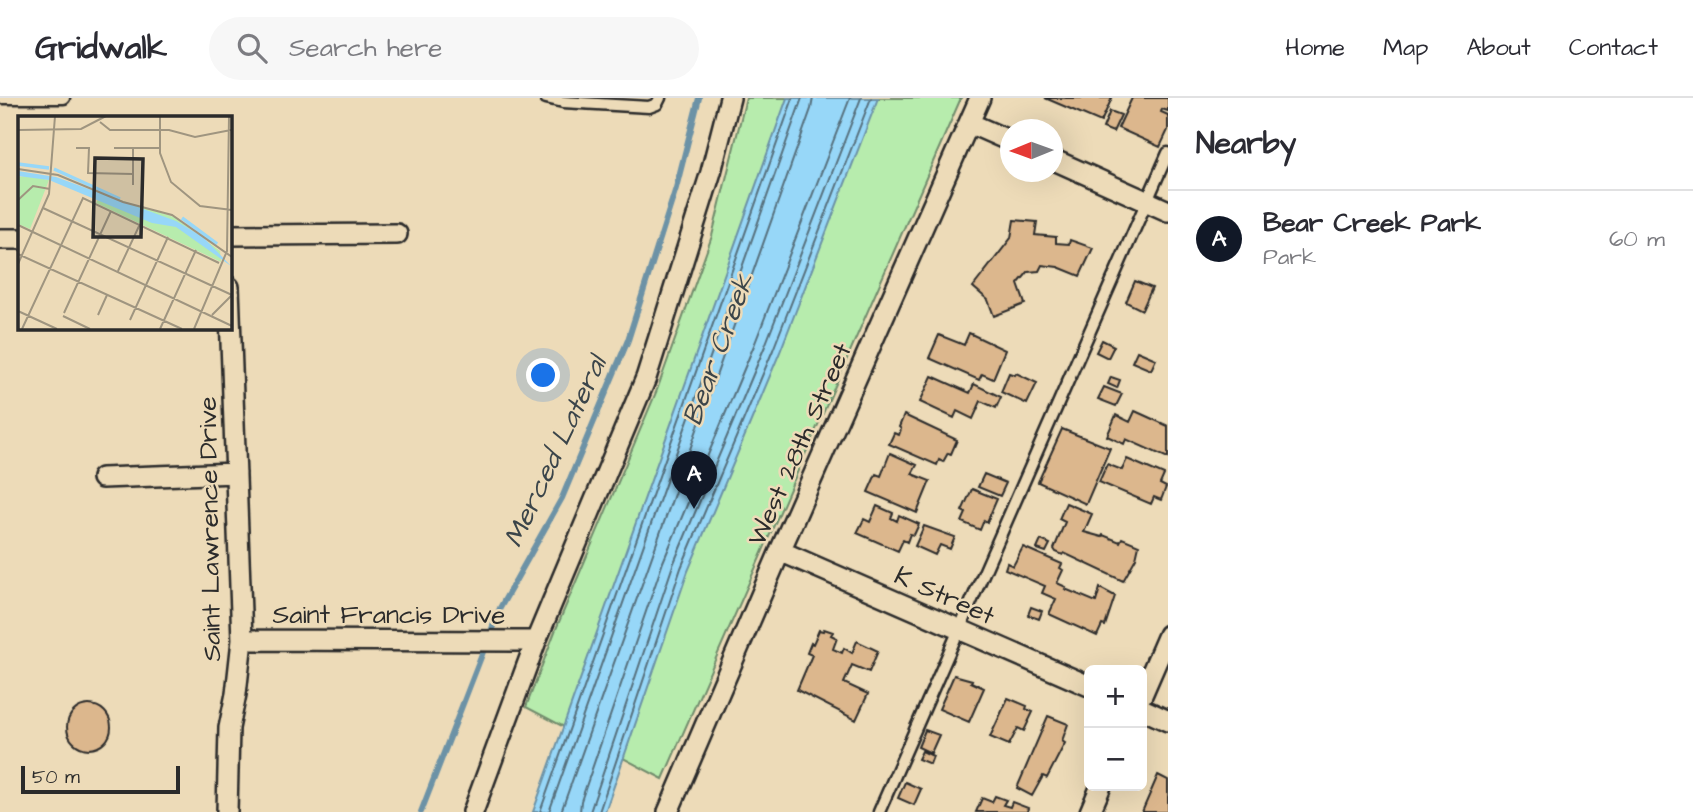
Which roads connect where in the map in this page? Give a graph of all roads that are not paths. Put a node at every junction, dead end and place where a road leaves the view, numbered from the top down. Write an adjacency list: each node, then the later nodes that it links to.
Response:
1 (0, 98): 2 (lane)
2 (64, 98)
3 (546, 98): 4 (lane)
4 (660, 98)
5 (730, 98): 24 (street)
6 (980, 98): 7 (street, West 28th Street)
7 (969, 122): 8 (street); 20 (street, West 28th Street)
8 (1000, 136)
9 (1168, 153): 11 (lane)
10 (1063, 164): 11 (street)
11 (1147, 201): 12 (street); 21 (lane)
12 (1168, 211)
13 (397, 234): 14 (street)
14 (231, 235)
15 (0, 239): 16 (street)
16 (18, 239)
17 (231, 329): 18 (street, Saint Lawrence Drive)
18 (236, 473): 19 (street); 23 (street, Saint Lawrence Drive)
19 (102, 478)
20 (780, 551): 21 (street, K Street); 32 (street, West 28th Street)
21 (961, 630): 26 (street, K Street); 33 (lane)
22 (1168, 635): 25 (street)
23 (242, 640): 24 (street, Saint Francis Drive); 30 (street, Saint Lawrence Drive)
24 (528, 641): 31 (street)
25 (1147, 683)
26 (1084, 684)
27 (1147, 711): 28 (street)
28 (1168, 721)
29 (1099, 791): 34 (street)
30 (227, 812)
31 (473, 812)
32 (668, 812)
33 (879, 812)
34 (1090, 812)

